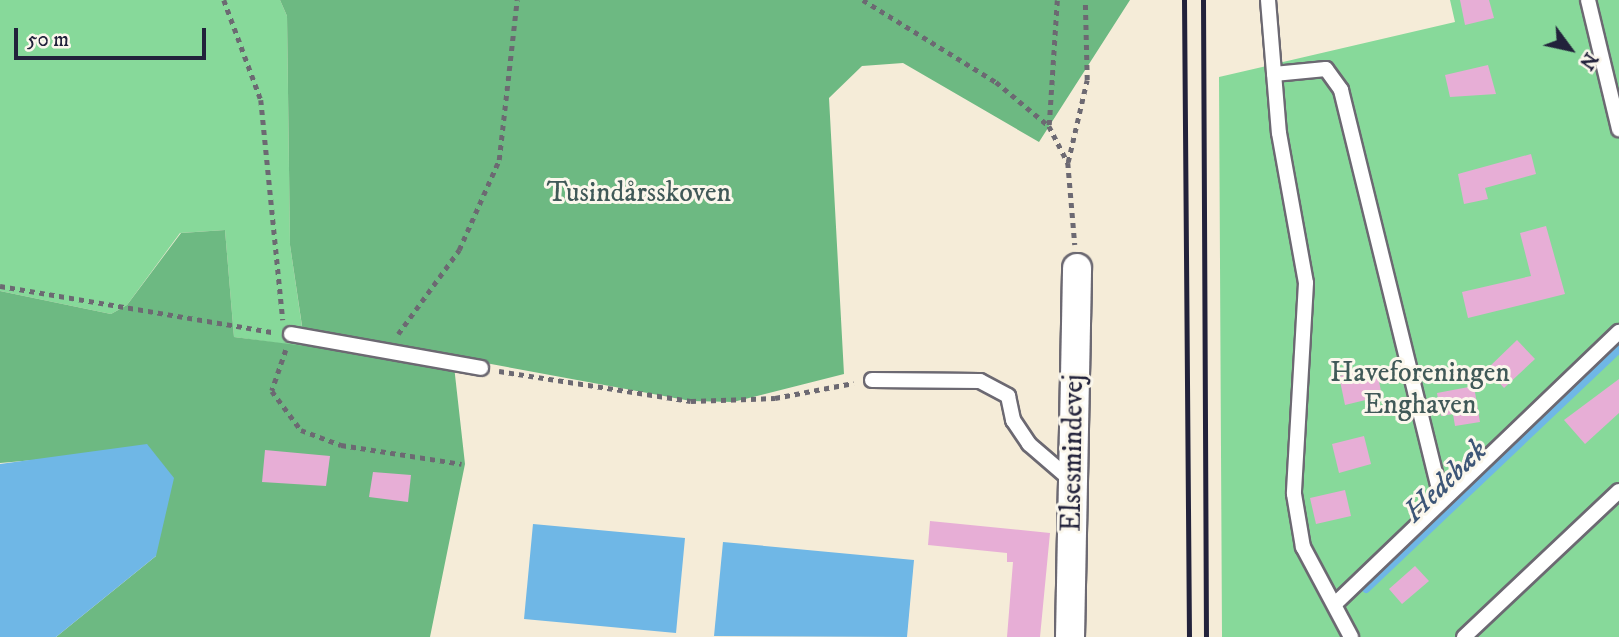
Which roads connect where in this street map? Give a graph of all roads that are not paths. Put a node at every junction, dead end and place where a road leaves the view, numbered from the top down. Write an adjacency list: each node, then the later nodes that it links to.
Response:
1 (1268, 0): 3 (lane)
2 (1588, 0): 4 (lane)
3 (1274, 74): 12 (lane); 13 (lane)
4 (1619, 129)
5 (1077, 268): 10 (street, Elsesmindevej)
6 (1619, 332): 12 (lane)
7 (291, 334): 8 (lane)
8 (481, 368)
9 (872, 380): 10 (lane)
10 (1072, 481): 14 (street, Elsesmindevej)
11 (1619, 491): 16 (lane)
12 (1442, 500): 13 (lane)
13 (1336, 603): 15 (lane)
14 (1070, 637)
15 (1351, 637)
16 (1464, 637)

